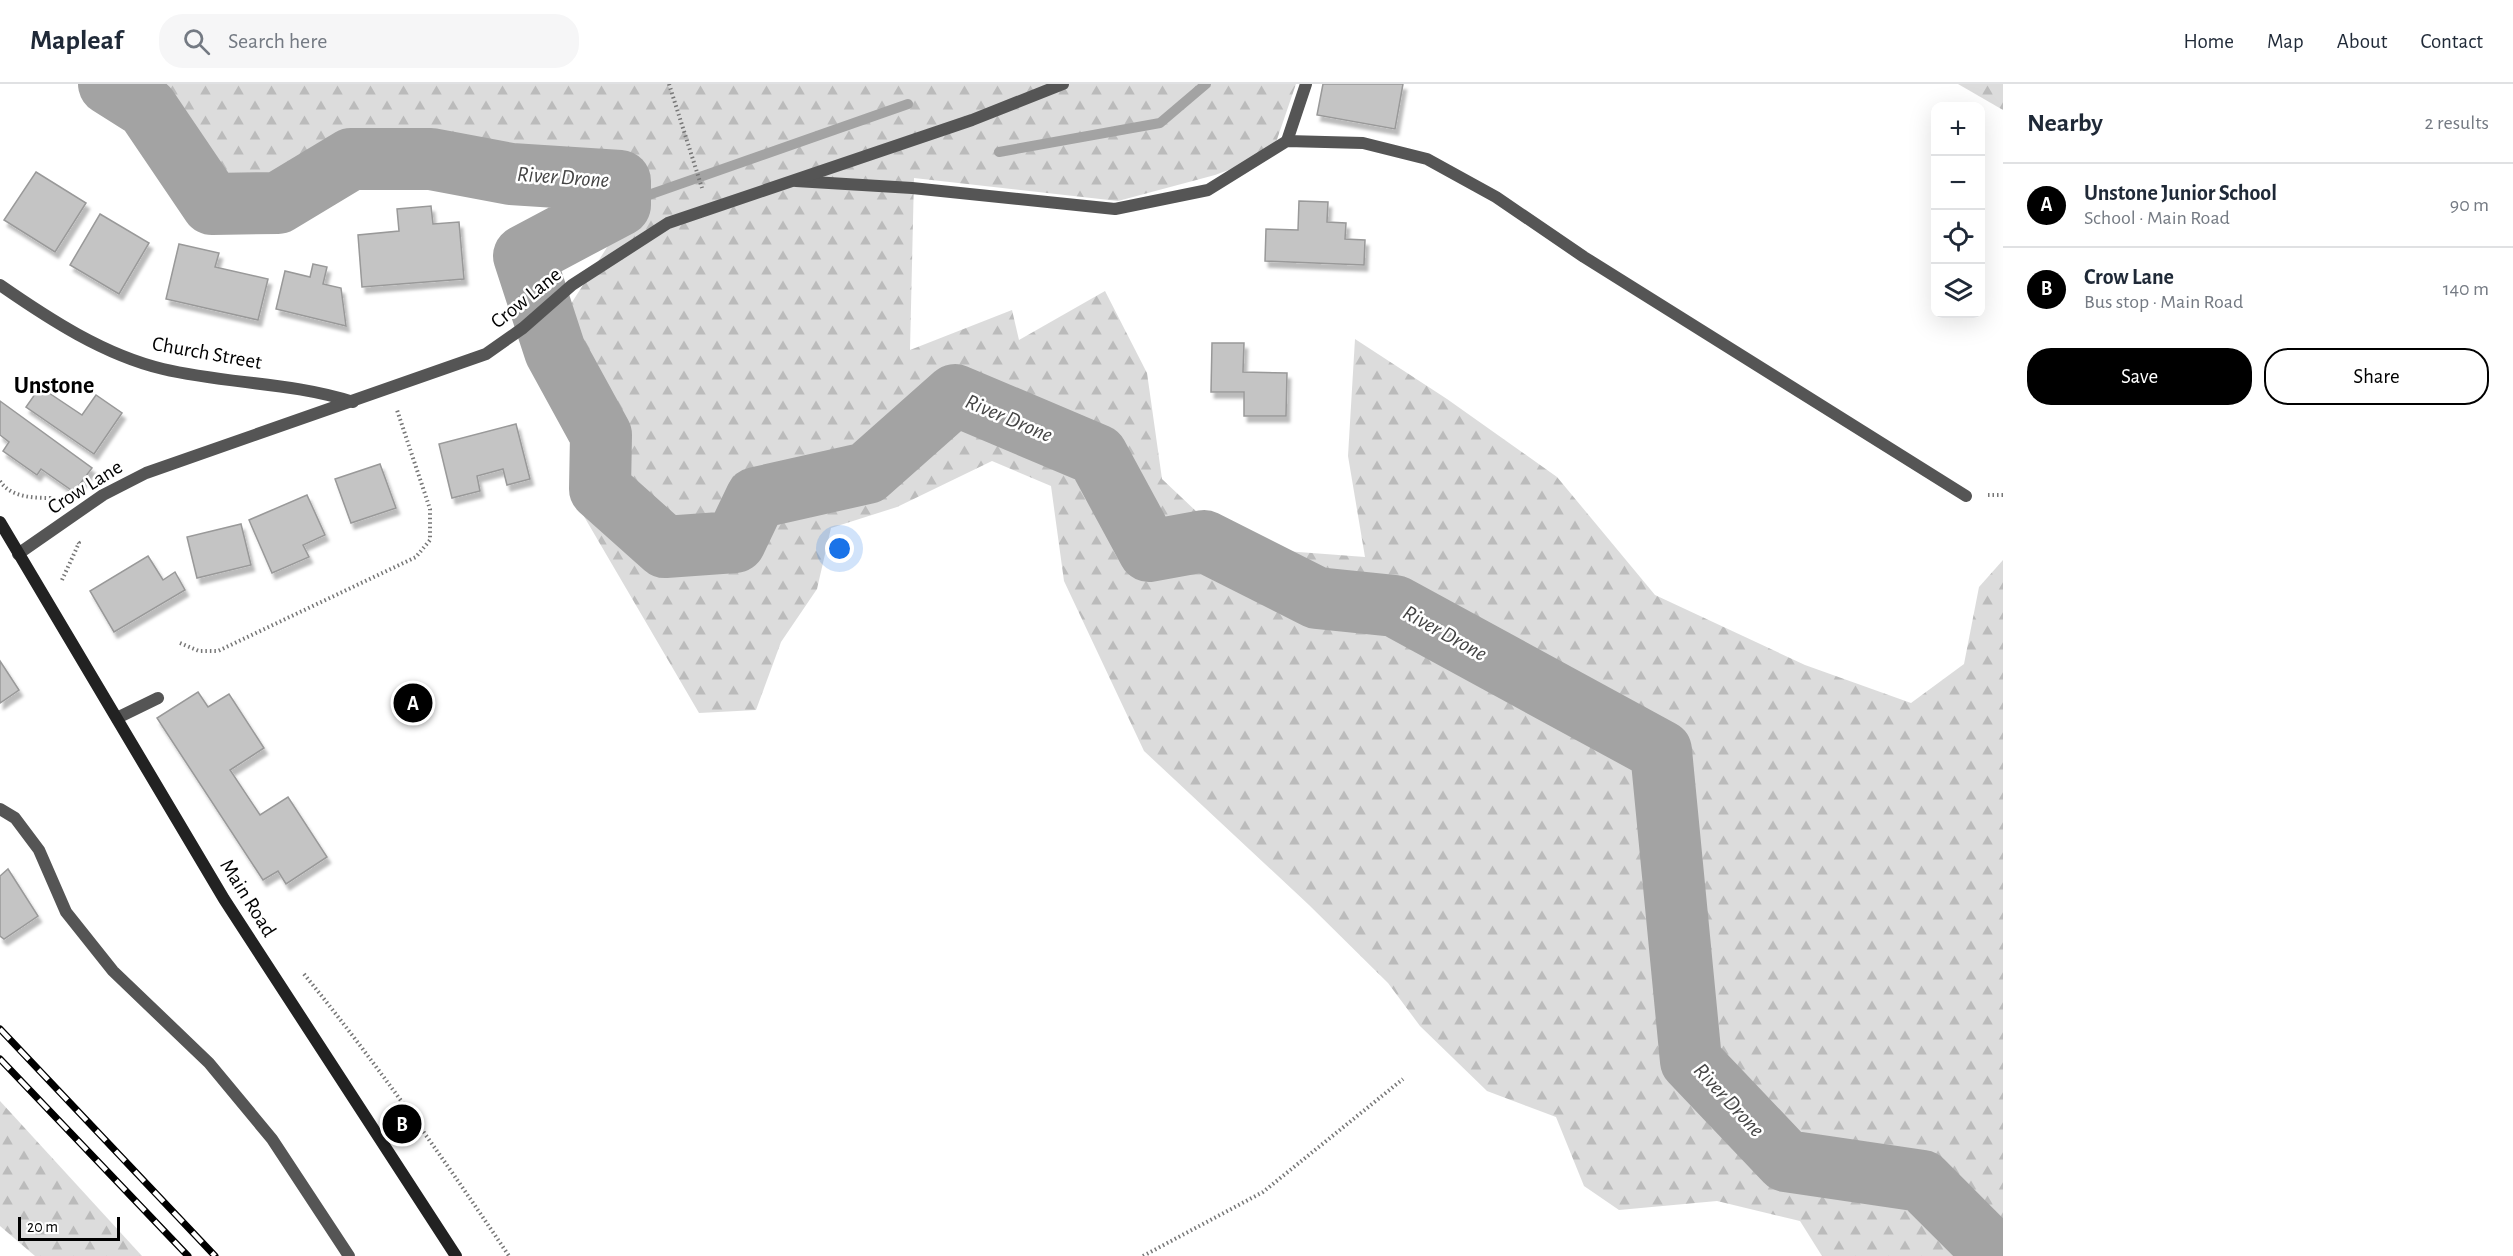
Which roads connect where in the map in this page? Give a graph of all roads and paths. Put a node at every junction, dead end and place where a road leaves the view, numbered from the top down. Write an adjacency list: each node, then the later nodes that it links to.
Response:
1 (669, 84): 6 (path)
2 (1063, 84): 5 (street, Crow Lane)
3 (1305, 84): 4 (street)
4 (1287, 141): 5 (street); 11 (street)
5 (796, 181): 6 (street, Crow Lane)
6 (709, 208): 8 (street, Crow Lane)
7 (0, 285): 9 (street, Church Street)
8 (391, 389): 9 (street, Crow Lane); 16 (path)
9 (353, 402): 12 (street, Crow Lane)
10 (0, 481): 12 (path)
11 (1966, 496)
12 (65, 521): 14 (street, Crow Lane); 15 (path)
13 (0, 522): 14 (main road, Main Road)
14 (18, 554): 18 (main road, Main Road)
15 (62, 591)
16 (180, 643)
17 (158, 698): 18 (street)
18 (117, 718): 23 (main road, Main Road)
19 (0, 809): 22 (street)
20 (297, 965): 24 (path)
21 (1403, 1079): 25 (path)
22 (349, 1256)
23 (456, 1256)
24 (509, 1256)
25 (1143, 1256)

